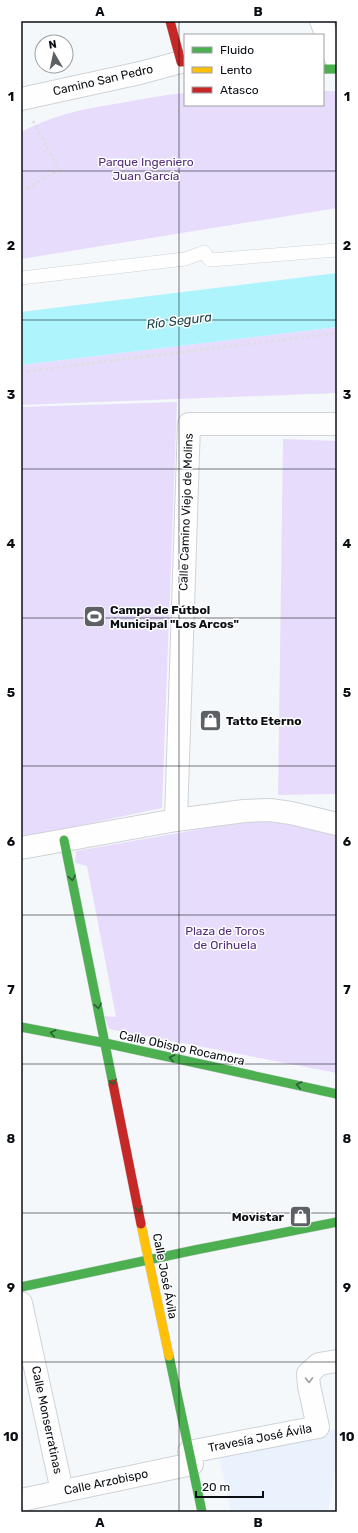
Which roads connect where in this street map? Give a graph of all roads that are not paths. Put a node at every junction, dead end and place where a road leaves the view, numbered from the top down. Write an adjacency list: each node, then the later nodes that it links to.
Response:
1 (170, 21): 4 (street)
2 (321, 21): 3 (street)
3 (337, 61)
4 (183, 62): 7 (street, Camino San Pedro)
5 (324, 68): 6 (street)
6 (337, 69)
7 (21, 98)
8 (337, 250): 9 (lane)
9 (21, 278)
10 (337, 424): 11 (street, Calle Camino Viejo de Molins)
11 (176, 820): 12 (street); 13 (street)
12 (337, 824)
13 (64, 840): 14 (street); 16 (street, Calle José Ávila, one-way to 16)
14 (21, 848)
15 (21, 1027): 16 (street, Calle Obispo Rocamora, one-way to 15)
16 (105, 1044): 17 (street, Calle Obispo Rocamora, one-way to 16); 19 (street, Calle José Ávila, one-way to 19)
17 (337, 1094)
18 (337, 1222): 19 (street)
19 (149, 1260): 20 (street); 23 (street, Calle José Ávila)
20 (21, 1287)
21 (21, 1303): 24 (street, Calle Monserratinas)
22 (337, 1361): 23 (street, Travesía José Ávila, one-way to 23)
23 (190, 1458): 24 (street, Calle Arzobispo); 26 (street, Calle José Ávila)
24 (62, 1491): 25 (street, Calle Arzobispo)
25 (21, 1500)
26 (202, 1512)

